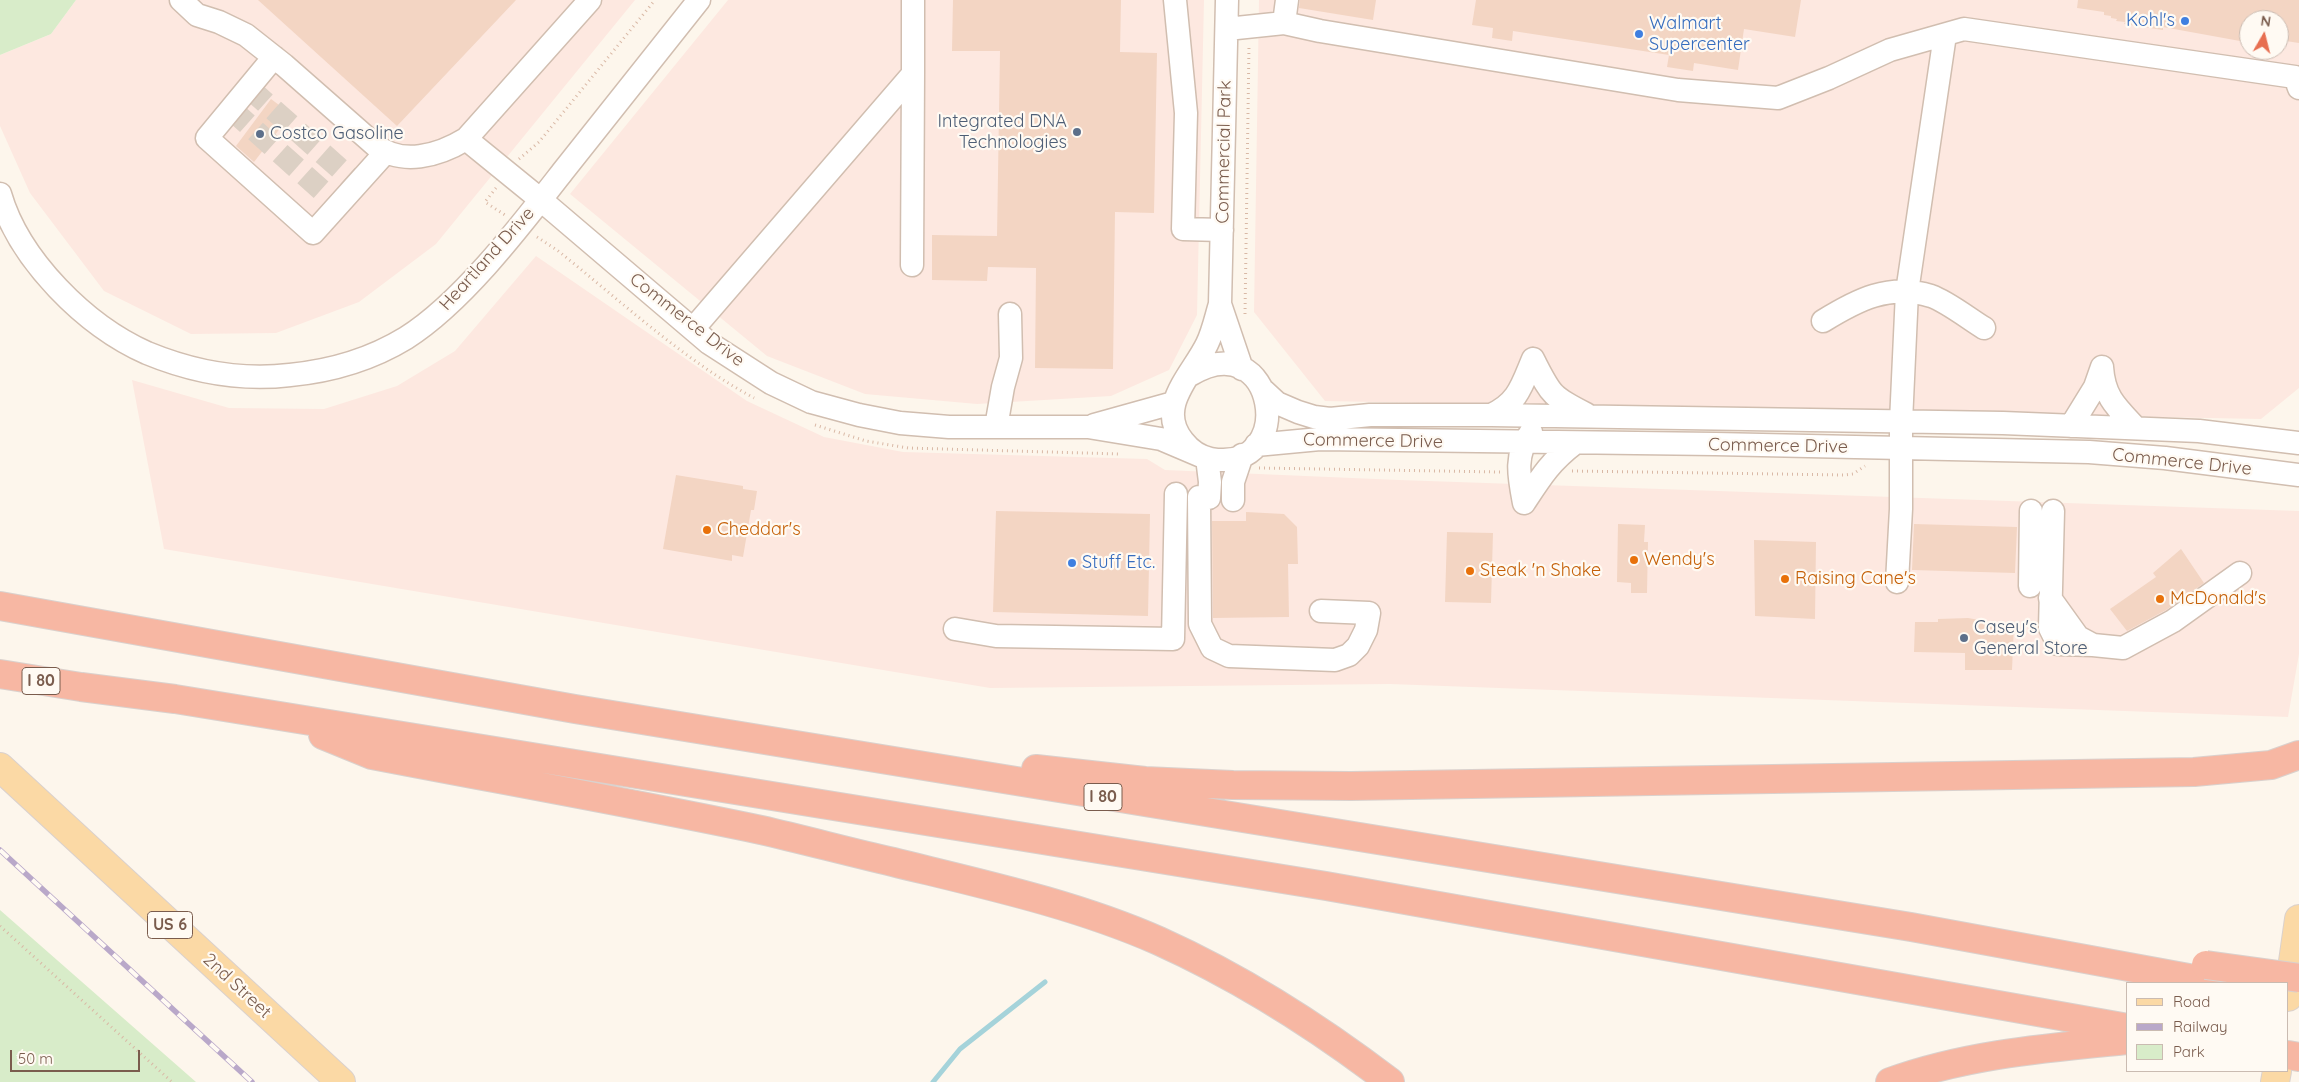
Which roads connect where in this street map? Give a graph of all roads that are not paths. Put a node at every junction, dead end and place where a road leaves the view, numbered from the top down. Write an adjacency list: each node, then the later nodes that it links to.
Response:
1 (181, 0): 11 (street)
2 (699, 0): 17 (street, Heartland Drive)
3 (913, 0): 12 (street)
4 (1175, 0): 18 (street)
5 (1227, 0): 9 (street, Commercial Park)
6 (1287, 0): 8 (street)
7 (587, 1): 14 (street)
8 (1284, 23): 9 (street); 10 (street)
9 (1227, 29): 18 (street, Commercial Park)
10 (1945, 35): 13 (street); 20 (street)
11 (274, 58): 15 (street); 15 (street)
12 (913, 74): 19 (street); 25 (street)
13 (2299, 88)
14 (466, 139): 15 (street); 17 (street, Commerce Drive)
15 (385, 153)
16 (0, 194): 17 (street, Heartland Drive)
17 (541, 200): 25 (street, Commerce Drive)
18 (1222, 230): 21 (street, Commercial Park)
19 (912, 266)
20 (1907, 292): 23 (street); 24 (street); 33 (street)
21 (1220, 304): 26 (street); 27 (street)
22 (1010, 314): 35 (street)
23 (1823, 321)
24 (1984, 328)
25 (693, 330): 35 (street, Commerce Drive)
26 (1242, 369): 27 (street); 28 (street)
27 (1190, 375): 29 (street)
28 (1264, 391): 30 (street, Commerce Drive); 43 (street)
29 (1173, 403): 36 (street); 42 (street)
30 (1491, 415): 31 (street, Commerce Drive); 32 (street)
31 (1548, 416): 32 (street, Commerce Drive); 38 (street)
32 (1591, 416): 33 (street, Commerce Drive)
33 (1901, 422): 34 (street, Commerce Drive); 41 (street)
34 (2071, 426): 37 (street, Commerce Drive); 37 (street)
35 (996, 427): 36 (street, Commerce Drive)
36 (1088, 427): 42 (street)
37 (2136, 428): 40 (street, Commerce Drive)
38 (1522, 443): 39 (street, Commerce Drive); 39 (street); 43 (street, Commerce Drive)
39 (1575, 443): 41 (street, Commerce Drive)
40 (2299, 443)
41 (1901, 449): 44 (street, Commerce Drive); 48 (street)
42 (1204, 458): 43 (street); 51 (street)
43 (1250, 458): 46 (street)
44 (2299, 476)
45 (1176, 494): 52 (street)
46 (1233, 500)
47 (2240, 573): 49 (street)
48 (1897, 582)
49 (2030, 586)
50 (1, 606): 55 (highway, I 80)
51 (1321, 611)
52 (955, 629)
53 (0, 674): 54 (highway, I 80)
54 (275, 716): 62 (highway, I 80); 65 (highway)
55 (798, 746): 56 (highway); 59 (highway, I 80)
56 (2299, 755)
57 (0, 767): 64 (main road, 2nd Street / US 6)
58 (2299, 919): 61 (main road)
59 (2209, 976): 60 (highway, bridge)
60 (2299, 978)
61 (2289, 989)
62 (2126, 1028)
63 (2126, 1040): 66 (highway)
64 (341, 1082)
65 (1390, 1082)
66 (1890, 1082)

